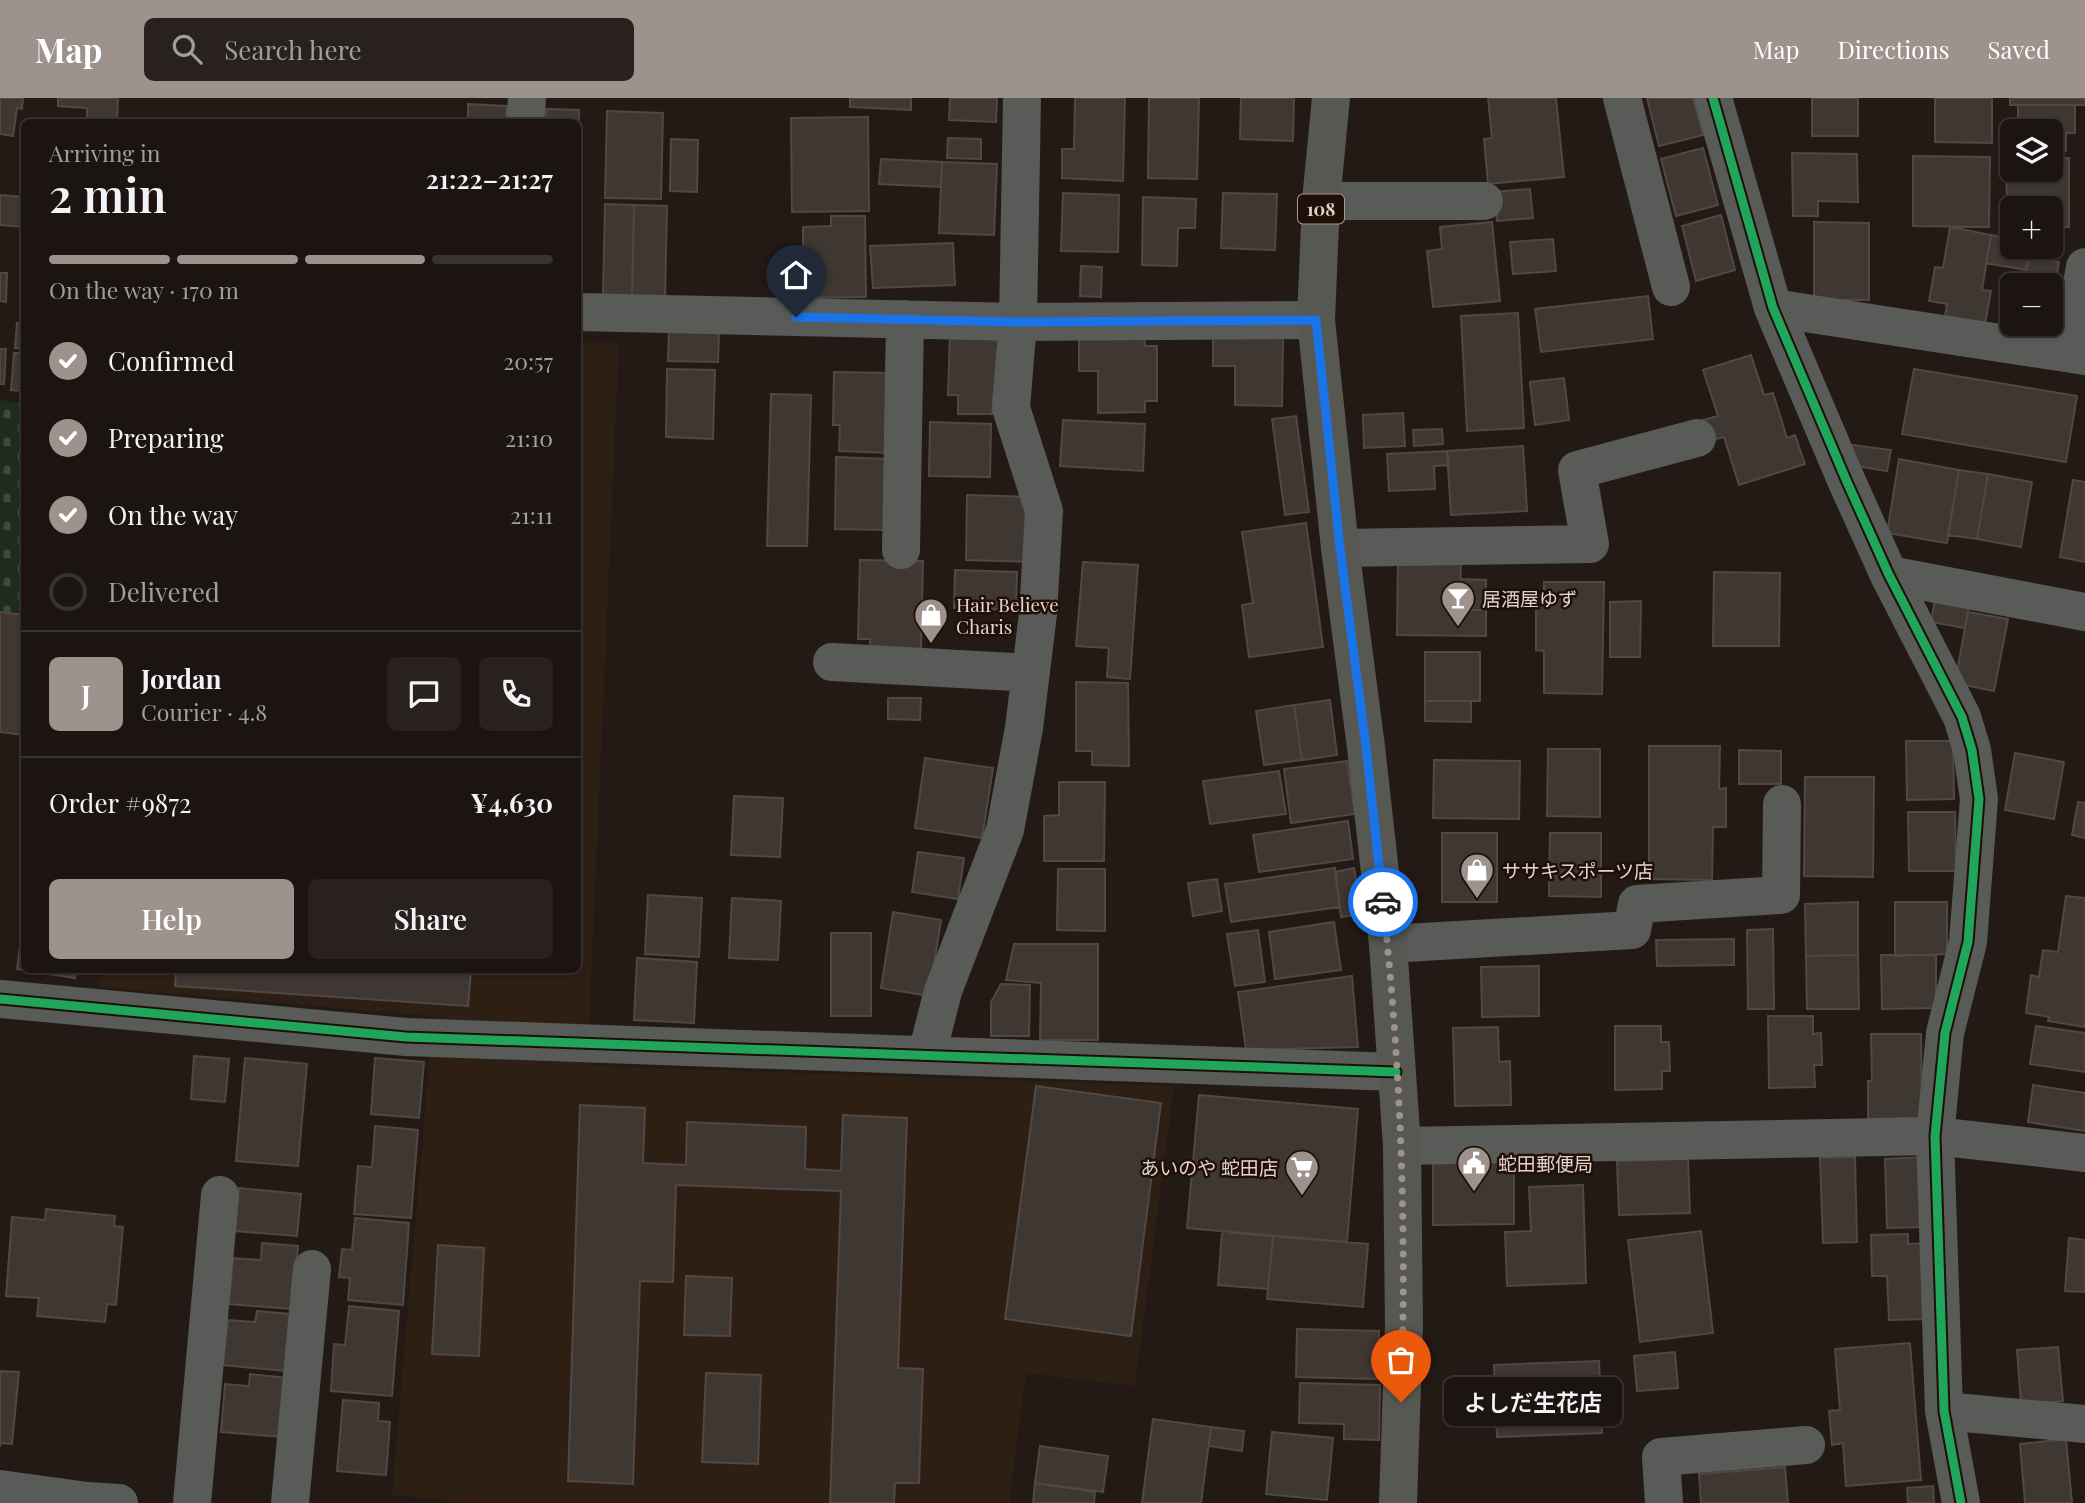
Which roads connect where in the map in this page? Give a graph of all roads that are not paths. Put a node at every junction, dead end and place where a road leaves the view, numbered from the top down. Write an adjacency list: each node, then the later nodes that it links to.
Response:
1 (527, 98): 6 (street)
2 (1022, 98): 15 (street)
3 (1331, 98): 7 (highway, 108)
4 (1622, 98): 10 (street)
5 (1713, 98): 11 (street)
6 (526, 119)
7 (1321, 201): 8 (street); 14 (highway, 108)
8 (1484, 201)
9 (2085, 267): 16 (street)
10 (1671, 287)
11 (1773, 308): 16 (street); 20 (street)
12 (581, 312): 13 (street)
13 (905, 319): 15 (street); 19 (street)
14 (1316, 320): 15 (street); 18 (highway, 108)
15 (1017, 322): 23 (street)
16 (2077, 354)
17 (1697, 438): 18 (street)
18 (1340, 548): 25 (highway, 108)
19 (901, 550)
20 (1889, 575): 21 (street); 29 (street)
21 (2085, 612)
22 (832, 662): 23 (street)
23 (1031, 673): 27 (street)
24 (1782, 804): 25 (street)
25 (1388, 943): 28 (highway, 108)
26 (0, 999): 27 (street)
27 (927, 1054): 28 (street)
28 (1396, 1072): 30 (highway, 108)
29 (1935, 1136): 30 (street); 31 (street); 34 (street)
30 (1402, 1146): 41 (highway, 108)
31 (2085, 1153)
32 (220, 1195): 39 (street)
33 (312, 1269): 40 (street)
34 (1944, 1411): 35 (street); 43 (street)
35 (2085, 1423)
36 (1806, 1445): 42 (street)
37 (0, 1489): 38 (street)
38 (98, 1502)
39 (192, 1503)
40 (290, 1503)
41 (1398, 1503)
42 (1664, 1503)
43 (1962, 1503)

